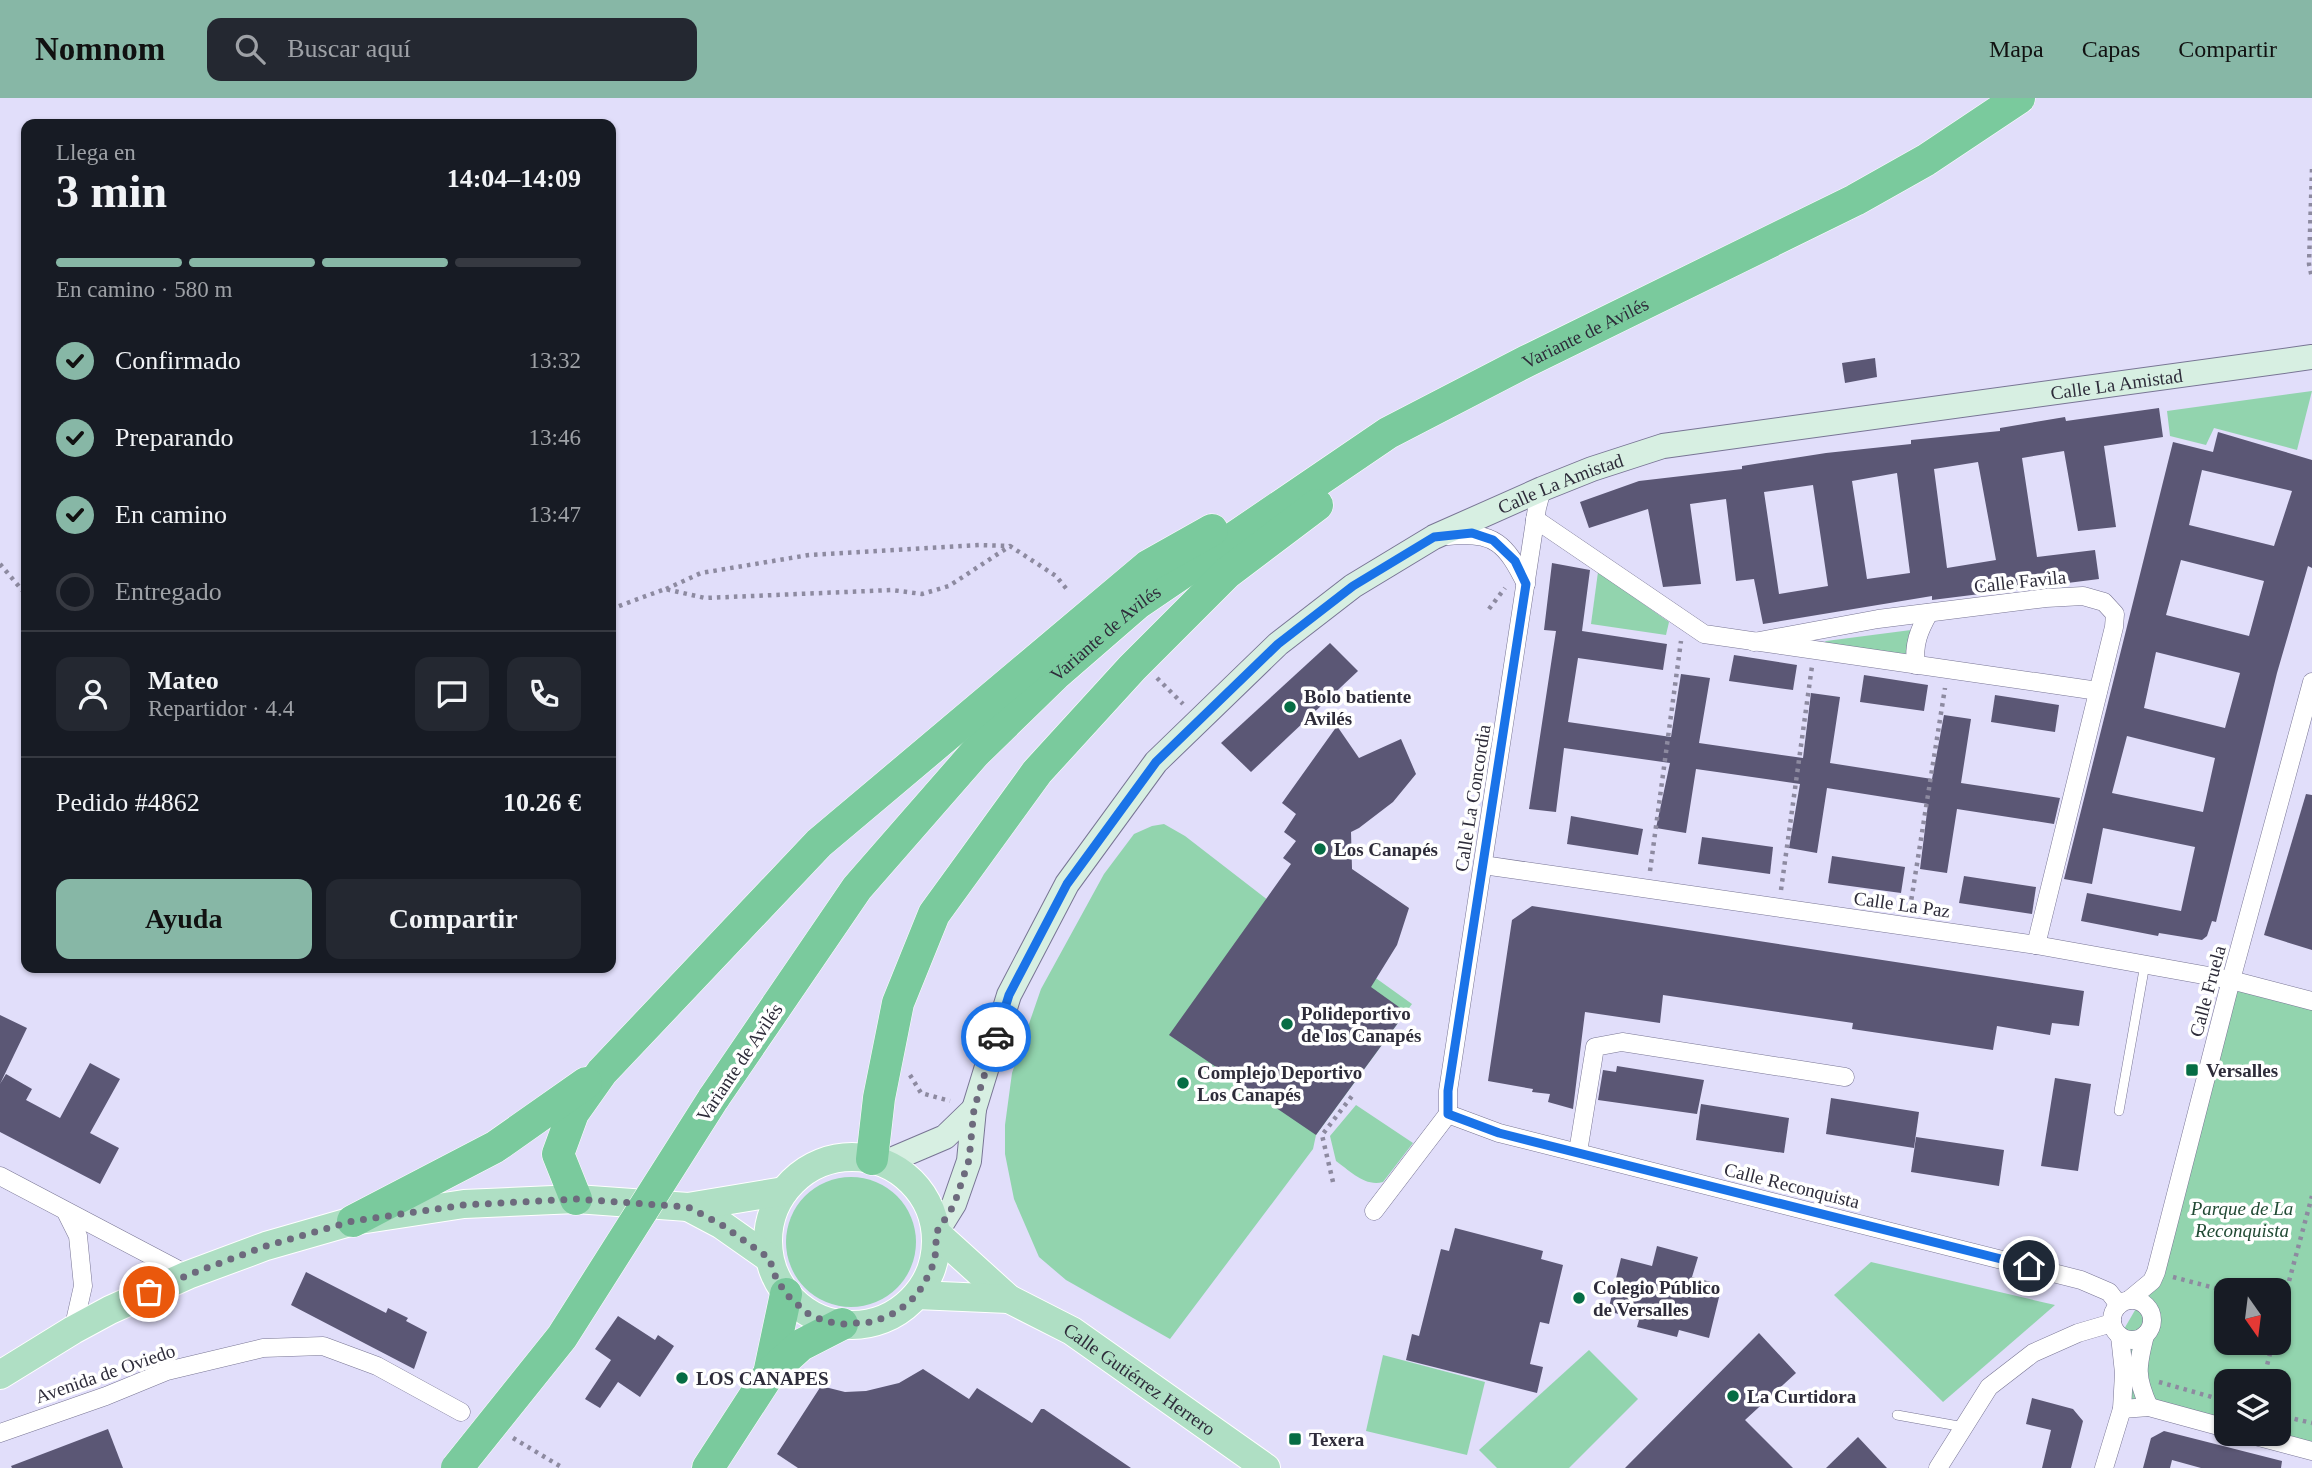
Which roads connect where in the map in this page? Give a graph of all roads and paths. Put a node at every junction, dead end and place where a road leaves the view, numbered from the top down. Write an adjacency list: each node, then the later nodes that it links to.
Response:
1 (2019, 98): 3 (highway, Variante de Avilés)
2 (2312, 169): 4 (path)
3 (1855, 200): 6 (highway, Variante de Avilés); 43 (highway)
4 (2312, 278)
5 (2312, 357): 7 (main road, Calle La Amistad)
6 (1388, 433): 35 (highway); 82 (highway, Variante de Avilés, bridge)
7 (1542, 489): 8 (street, Calle La Concordia); 9 (main road, Calle La Amistad)
8 (1535, 519): 12 (street, Calle La Concordia); 18 (street, Calle Favila)
9 (1434, 537): 12 (street); 26 (main road, Calle La Amistad)
10 (1010, 546): 14 (path); 14 (path); 15 (path)
11 (0, 564): 13 (path)
12 (1526, 584): 27 (street, Calle La Concordia)
13 (21, 589)
14 (665, 589): 16 (path)
15 (1069, 592)
16 (616, 607)
17 (1929, 612): 19 (street, Calle Favila); 21 (street); 25 (street, Calle Favila)
18 (1684, 622): 19 (street, Calle Favila); 28 (path)
19 (1754, 642): 20 (street, Calle Favila)
20 (1815, 651): 21 (street, Calle Favila); 29 (path)
21 (1916, 665): 22 (street, Calle Favila)
22 (1948, 669): 25 (street, Calle Favila); 30 (path)
23 (1156, 676): 26 (path)
24 (2312, 682): 33 (street, Calle Fruela)
25 (2098, 691): 31 (street, Calle Favila)
26 (1198, 720): 39 (main road, Calle La Amistad)
27 (1483, 866): 28 (street, Calle La Paz); 41 (street, Calle La Concordia)
28 (1648, 890): 29 (street, Calle La Paz)
29 (1778, 908): 30 (street, Calle La Paz)
30 (1907, 926): 31 (street, Calle La Paz)
31 (2036, 945): 32 (street, Calle La Paz)
32 (2145, 964): 33 (street, Calle La Paz); 40 (lane)
33 (2231, 979): 34 (street, Calle La Paz); 55 (street, Calle Fruela)
34 (2312, 1001)
35 (602, 1072): 48 (highway); 52 (highway)
36 (909, 1073): 39 (path)
37 (1845, 1077): 42 (street)
38 (1352, 1096): 45 (path)
39 (974, 1109): 43 (main road, Calle La Amistad); 53 (main road, Calle La Amistad)
40 (2119, 1111)
41 (1448, 1114): 42 (street, Calle Reconquista); 50 (street)
42 (1578, 1152): 62 (street, Calle Reconquista)
43 (878, 1161): 46 (main road); 53 (main road)
44 (0, 1176): 51 (street)
45 (1333, 1182)
46 (784, 1191): 49 (main road); 54 (main road)
47 (2312, 1196): 57 (path)
48 (576, 1199): 49 (main road); 52 (main road)
49 (688, 1207): 54 (main road)
50 (1374, 1211)
51 (66, 1212): 56 (street); 64 (street)
52 (353, 1221): 56 (main road)
53 (936, 1233): 60 (main road); 61 (main road)
54 (769, 1258): 59 (main road)
55 (2156, 1272): 58 (path); 62 (street, Calle Fruela)
56 (188, 1275): 64 (main road)
57 (2290, 1278)
58 (2214, 1288)
59 (786, 1294): 63 (main road); 67 (highway)
60 (917, 1295): 61 (main road); 63 (main road)
61 (1009, 1299): 84 (main road, Calle Gutiérrez Herrero)
62 (2124, 1303): 65 (street); 66 (street)
63 (842, 1324): 67 (highway)
64 (73, 1330): 68 (main road)
65 (2116, 1330): 66 (street); 72 (street); 78 (street)
66 (2145, 1335): 69 (street)
67 (769, 1374): 83 (highway)
68 (0, 1375)
69 (2139, 1376): 70 (path); 71 (street)
70 (2214, 1398)
71 (2149, 1406): 72 (street); 77 (street)
72 (2122, 1409): 86 (street)
73 (461, 1412): 79 (street, Avenida de Oviedo)
74 (1897, 1415): 78 (lane)
75 (2291, 1418): 76 (path)
76 (2312, 1423)
77 (2214, 1425)
78 (1964, 1427): 85 (street)
79 (0, 1433)
80 (2291, 1445): 81 (street)
81 (2312, 1451)
82 (457, 1468)
83 (708, 1468)
84 (1266, 1468)
85 (1938, 1468)
86 (2104, 1468)

